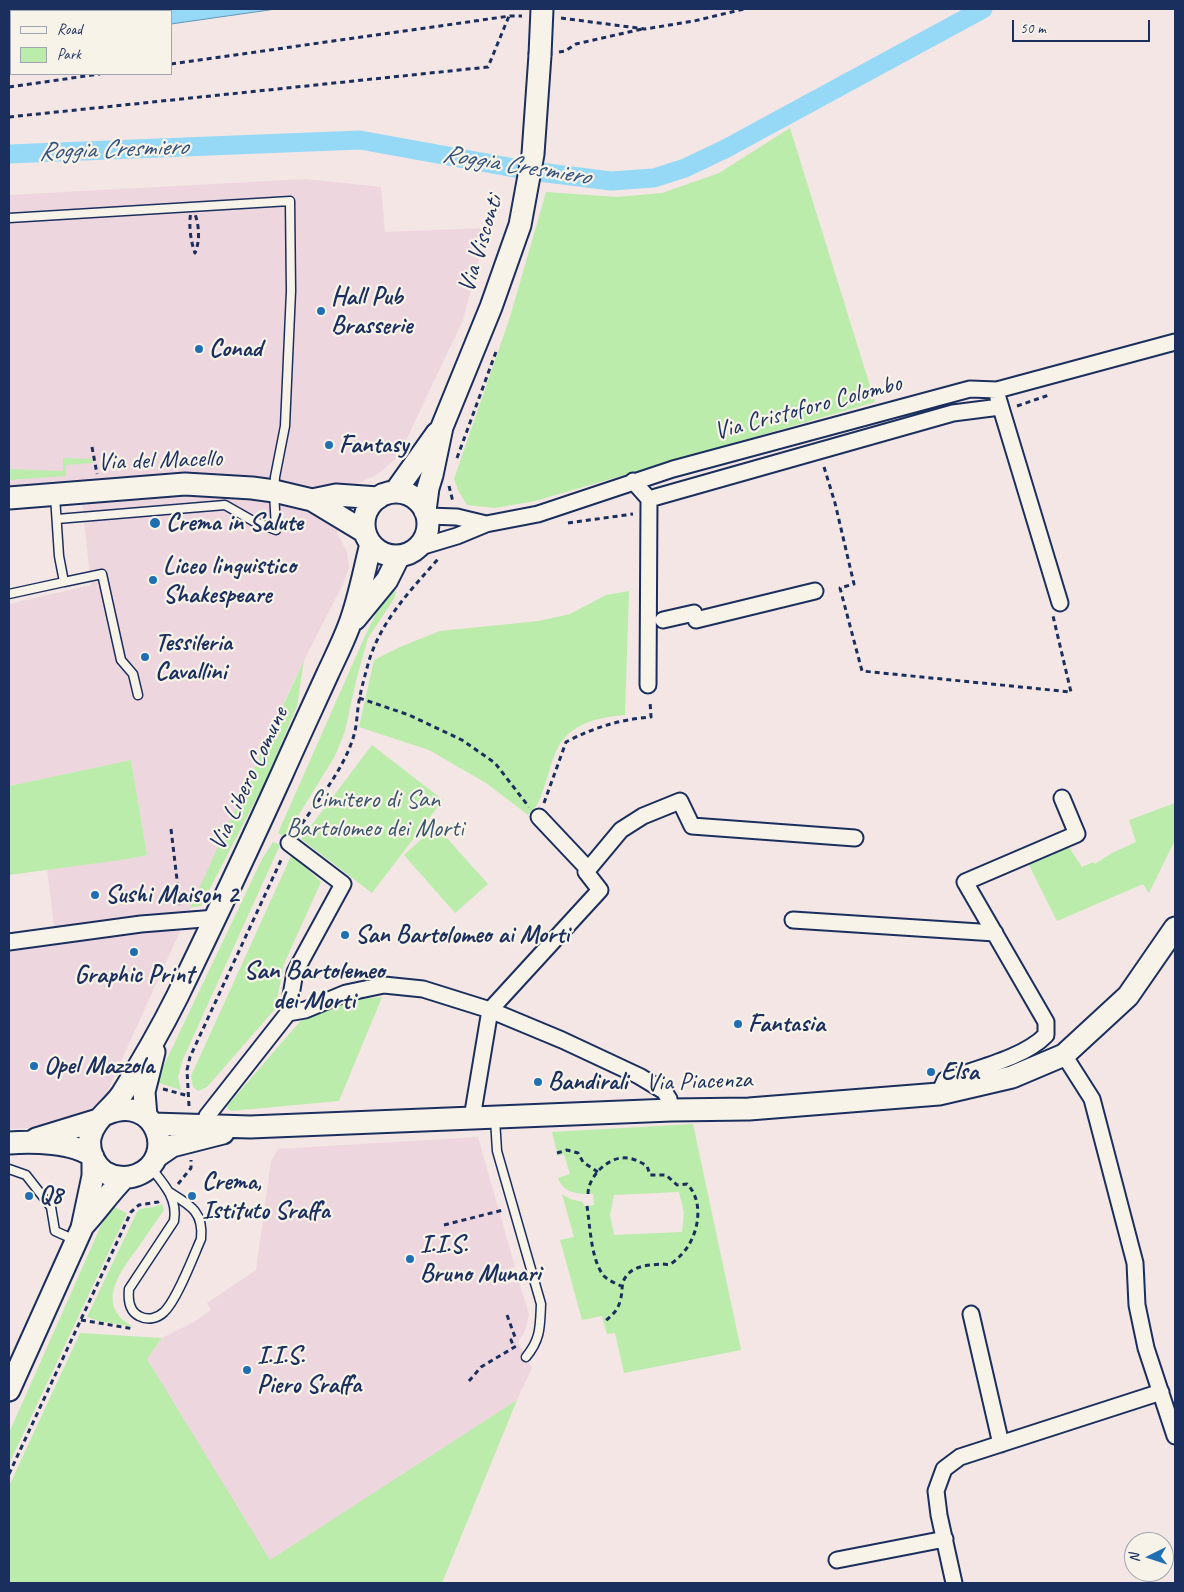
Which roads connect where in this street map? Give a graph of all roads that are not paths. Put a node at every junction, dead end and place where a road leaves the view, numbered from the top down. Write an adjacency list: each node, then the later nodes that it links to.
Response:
1 (542, 14): 6 (main road, Via Visconti, bridge)
2 (9, 218): 8 (lane)
3 (1175, 342): 4 (street, Via Cristoforo Colombo)
4 (997, 390): 5 (street); 7 (street, Via Cristoforo Colombo)
5 (1000, 407): 12 (street, Via Cristoforo Colombo); 22 (street)
6 (442, 427): 10 (main road, Via Visconti); 14 (main road, Via Visconti)
7 (633, 481): 12 (street); 16 (street, Via Cristoforo Colombo)
8 (274, 490): 9 (main road, Via del Macello); 13 (main road, Via del Macello); 15 (lane)
9 (55, 494): 11 (main road, Via del Macello); 15 (lane)
10 (386, 495): 13 (main road, Via del Macello); 14 (main road); 17 (main road, Via Libero Comune)
11 (9, 498)
12 (649, 499): 25 (street)
13 (312, 500): 17 (main road, Via del Macello)
14 (426, 514): 16 (street, Via Cristoforo Colombo); 18 (main road, Via Libero Comune)
15 (57, 519): 19 (lane)
16 (486, 524): 18 (street, Via Cristoforo Colombo)
17 (368, 538): 18 (main road); 24 (main road, Via Libero Comune)
18 (408, 552): 24 (main road, Via Libero Comune)
19 (64, 582): 21 (lane); 26 (lane)
20 (815, 591): 23 (street)
21 (9, 594)
22 (1060, 602)
23 (663, 620)
24 (350, 625): 32 (main road, Via Libero Comune)
25 (648, 685)
26 (138, 695)
27 (1062, 798): 35 (street)
28 (539, 817): 31 (street)
29 (855, 838): 31 (street)
30 (289, 844): 38 (street)
31 (588, 869): 37 (street)
32 (216, 918): 36 (street); 39 (main road, Via Libero Comune)
33 (792, 920): 35 (street)
34 (1175, 928): 40 (main road, Via Piacenza)
35 (995, 933): 41 (street)
36 (9, 942)
37 (490, 1010): 38 (street); 42 (street); 45 (street)
38 (288, 1013): 47 (street)
39 (158, 1037): 43 (main road, Via Libero Comune); 46 (main road, Via Libero Comune)
40 (1064, 1055): 41 (main road, Via Piacenza); 58 (street)
41 (939, 1094): 42 (main road, Via Piacenza)
42 (671, 1110): 44 (main road, Via Piacenza)
43 (102, 1117): 46 (main road); 48 (main road); 49 (main road, Via Libero Comune)
44 (495, 1117): 45 (main road, Via Piacenza); 56 (lane)
45 (472, 1118): 47 (main road, Via Piacenza)
46 (150, 1120): 47 (main road, Via Piacenza); 50 (main road, Via Libero Comune)
47 (195, 1130): 50 (main road, Via Piacenza)
48 (19, 1142): 49 (main road)
49 (93, 1157): 52 (main road); 54 (main road, Via Libero Comune)
50 (153, 1162): 52 (main road, Via Libero Comune); 53 (lane)
51 (9, 1169): 54 (lane)
52 (124, 1178): 54 (main road, Via Libero Comune)
53 (169, 1192): 53 (lane)
54 (79, 1234): 57 (main road, Via Libero Comune)
55 (971, 1314): 60 (street)
56 (526, 1356)
57 (9, 1390)
58 (1161, 1392): 59 (street); 60 (street)
59 (1175, 1436)
60 (1001, 1444): 61 (street)
61 (945, 1539): 62 (street); 63 (street)
62 (837, 1560)
63 (954, 1583)

